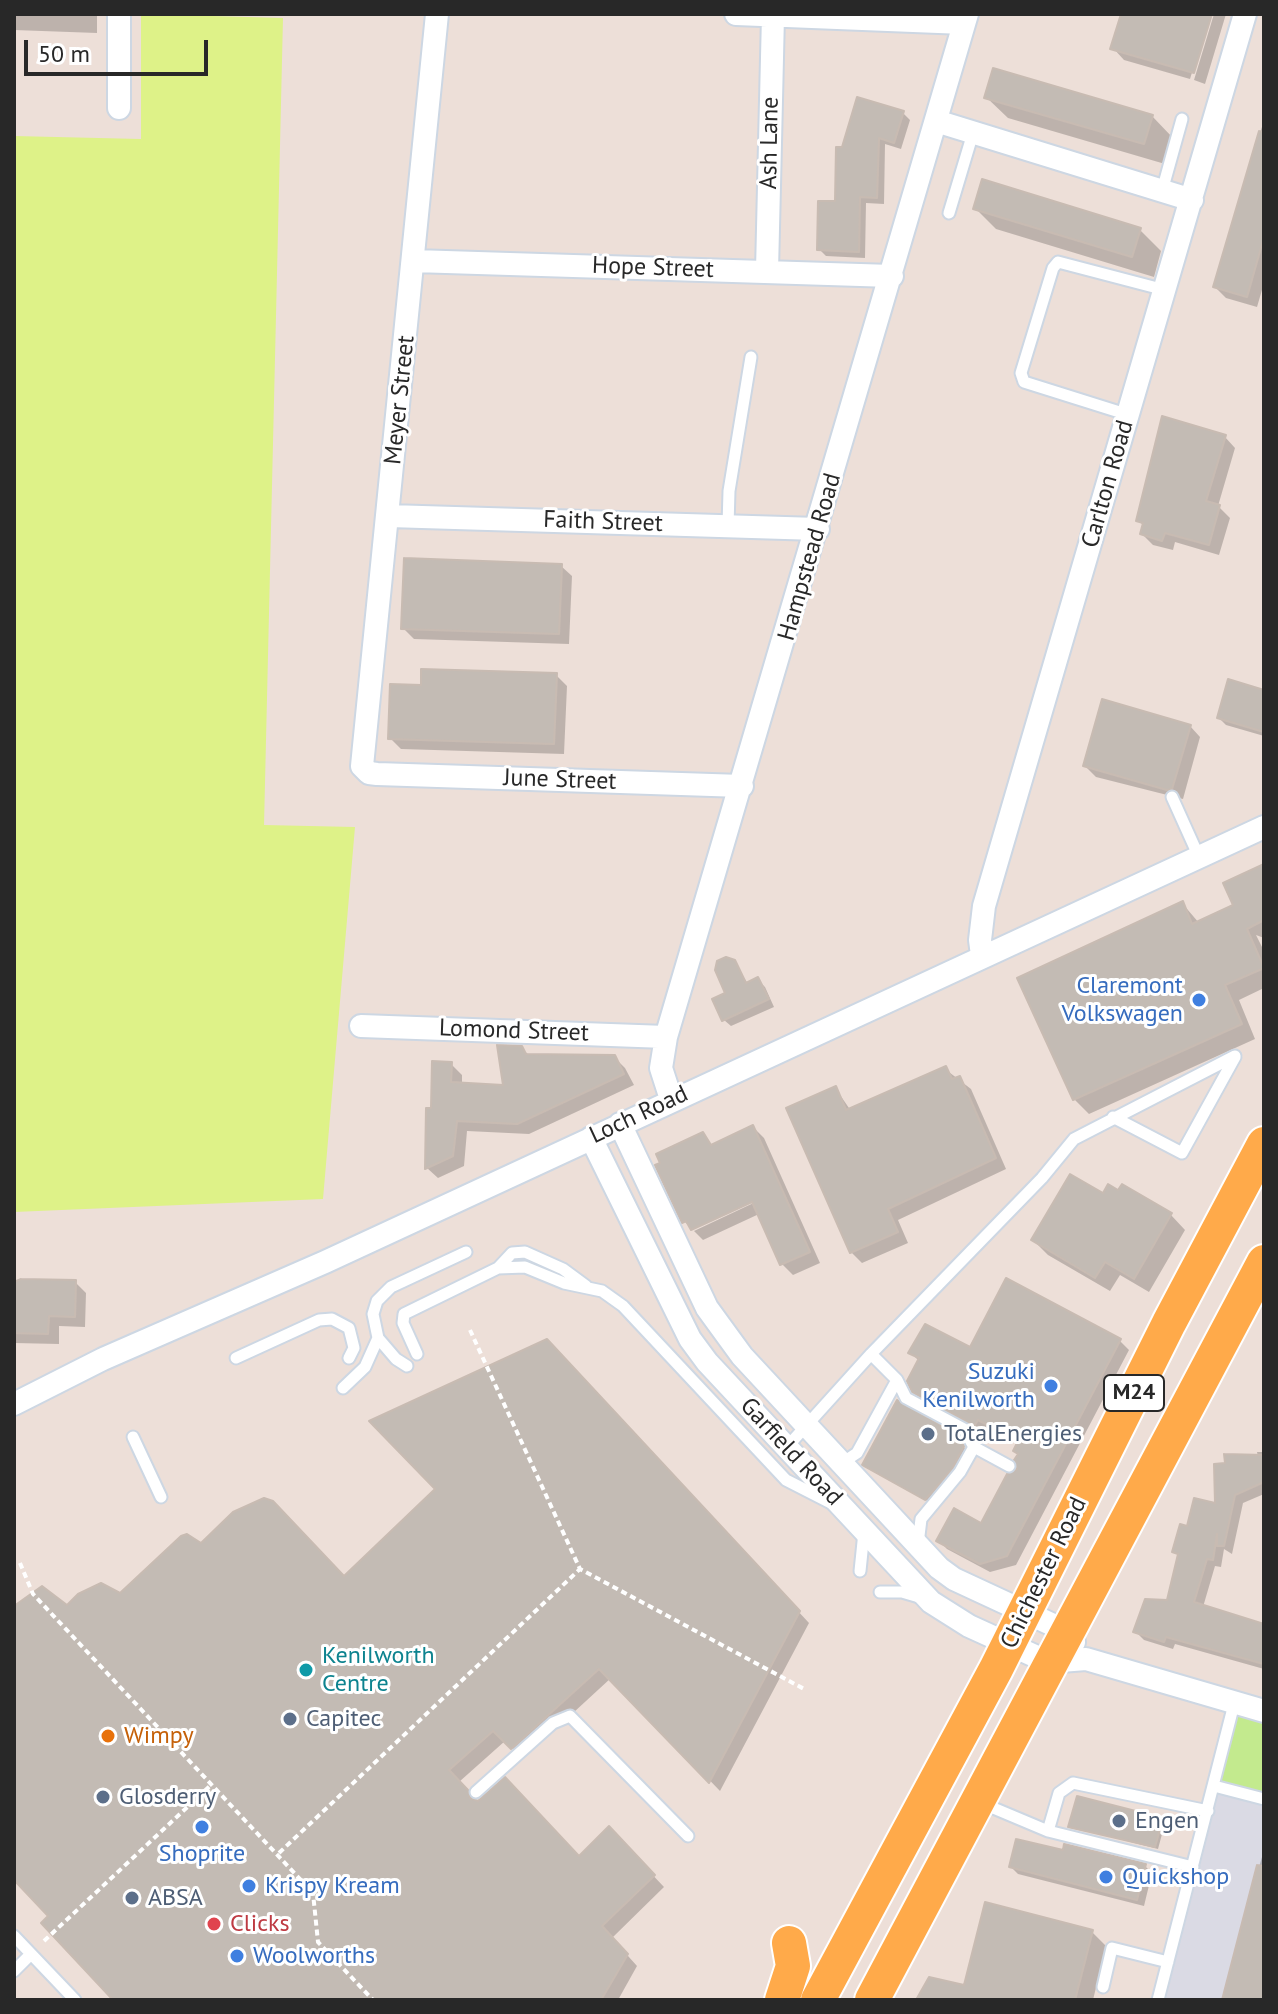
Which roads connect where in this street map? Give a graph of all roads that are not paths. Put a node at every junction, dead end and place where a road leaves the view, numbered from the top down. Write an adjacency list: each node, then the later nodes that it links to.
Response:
1 (119, 14): 7 (street)
2 (437, 14): 14 (street, Meyer Street)
3 (736, 14): 5 (street)
4 (1245, 14): 12 (street, Carlton Road)
5 (773, 15): 6 (street); 15 (street, Ash Lane)
6 (966, 18): 9 (street, Hampstead Road)
7 (119, 108)
8 (1182, 119): 11 (lane)
9 (936, 121): 10 (street); 16 (street, Hampstead Road)
10 (973, 133): 11 (street); 13 (lane)
11 (1162, 191): 12 (street)
12 (1192, 200): 17 (street, Carlton Road)
13 (949, 213)
14 (414, 261): 15 (street, Hope Street); 20 (street, Meyer Street)
15 (767, 271): 16 (street, Hope Street)
16 (892, 276): 22 (street, Hampstead Road)
17 (1166, 291): 19 (street, Carlton Road); 19 (lane)
18 (751, 357): 21 (lane)
19 (1129, 415): 28 (street, Carlton Road)
20 (389, 516): 21 (street, Faith Street); 23 (street, Meyer Street)
21 (728, 526): 22 (street, Faith Street)
22 (818, 529): 24 (street, Hampstead Road)
23 (377, 774): 24 (street, June Street)
24 (742, 786): 30 (street, Hampstead Road)
25 (1172, 797): 27 (lane)
26 (1264, 827): 27 (street, Loch Road)
27 (1199, 857): 28 (street, Loch Road)
28 (982, 955): 31 (street, Loch Road)
29 (361, 1026): 30 (street, Lomond Street)
30 (666, 1037): 31 (street, Hampstead Road)
31 (671, 1099): 33 (street, Loch Road)
32 (1113, 1117): 32 (lane); 40 (lane)
33 (620, 1124): 34 (street, Loch Road); 47 (street, Garfield Road)
34 (591, 1138): 46 (street, Loch Road); 49 (street, Garfield Road)
35 (1264, 1144): 60 (main road, Chichester Road / M24)
36 (466, 1252): 38 (lane)
37 (1264, 1262): 61 (main road, Chichester Road / M24)
38 (378, 1338): 43 (lane); 45 (lane)
39 (417, 1354): 54 (lane)
40 (871, 1354): 44 (lane); 47 (lane)
41 (236, 1358): 42 (lane)
42 (349, 1358)
43 (407, 1366)
44 (897, 1380): 50 (lane); 51 (lane)
45 (343, 1388)
46 (14, 1404)
47 (806, 1425): 49 (lane); 51 (street, Garfield Road)
48 (133, 1437): 53 (lane)
49 (787, 1447): 54 (street, Garfield Road)
50 (974, 1447): 52 (lane); 56 (lane)
51 (842, 1463): 56 (street, Garfield Road)
52 (1009, 1466)
53 (161, 1497)
54 (841, 1507): 55 (street, Garfield Road)
55 (864, 1531): 57 (lane); 59 (street, Garfield Road)
56 (918, 1548): 60 (street, Garfield Road)
57 (860, 1571)
58 (880, 1592): 59 (lane)
59 (931, 1602): 62 (street, Garfield Road)
60 (1025, 1612): 61 (street, Garfield Road); 62 (main road, Chichester Road / M24)
61 (1066, 1631): 63 (street, Garfield Road); 64 (main road, Chichester Road / M24)
62 (1009, 1644): 64 (street, Garfield Road); 83 (main road, Chichester Road / M24)
63 (1086, 1659): 64 (street, Garfield Road); 65 (street, Garfield Road)
64 (1048, 1662): 70 (main road, Chichester Road / M24)
65 (1234, 1704): 66 (street, Garfield Road); 67 (lane)
66 (1264, 1711)
67 (1214, 1786): 69 (lane); 71 (lane)
68 (476, 1792): 73 (lane)
69 (1264, 1799)
70 (977, 1801): 72 (lane); 84 (main road, Chichester Road / M24)
71 (1208, 1811): 72 (lane); 74 (lane)
72 (1048, 1831): 74 (lane)
73 (688, 1836)
74 (1193, 1867): 78 (lane)
75 (14, 1936): 77 (lane)
76 (789, 1943): 82 (main road)
77 (31, 1954): 79 (lane); 81 (lane)
78 (1168, 1962): 80 (lane); 85 (lane)
79 (14, 1971)
80 (1103, 1987)
81 (75, 2000)
82 (782, 2000)
83 (818, 2000)
84 (872, 2000)
85 (1158, 2000)

